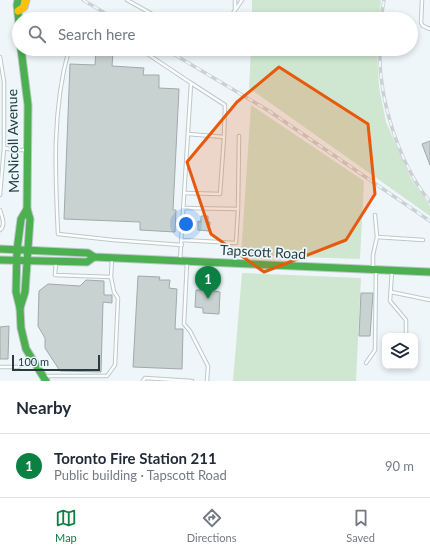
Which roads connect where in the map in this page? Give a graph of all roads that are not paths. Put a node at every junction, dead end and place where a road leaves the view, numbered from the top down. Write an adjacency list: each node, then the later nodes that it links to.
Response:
1 (18, 0): 8 (street)
2 (26, 0): 8 (street)
3 (127, 0): 9 (lane)
4 (235, 0): 7 (lane)
5 (242, 0): 7 (lane)
6 (422, 0): 10 (lane)
7 (236, 10)
8 (18, 11)
9 (148, 12)
10 (430, 29)
11 (22, 56): 20 (street, McNicoll Avenue)
12 (67, 56): 32 (lane)
13 (150, 56): 15 (lane)
14 (0, 57): 19 (lane)
15 (191, 83): 16 (lane); 18 (lane)
16 (188, 134): 18 (lane); 21 (lane)
17 (239, 136): 25 (lane)
18 (224, 137): 21 (lane)
19 (4, 148): 20 (lane); 22 (lane)
20 (27, 150): 24 (street, McNicoll Avenue)
21 (185, 192): 23 (lane)
22 (0, 195)
23 (184, 208): 25 (lane); 30 (lane)
24 (27, 209): 34 (street, McNicoll Avenue); 35 (street, McNicoll Avenue)
25 (238, 209): 30 (lane)
26 (0, 210): 28 (lane)
27 (376, 215): 29 (lane)
28 (0, 230)
29 (377, 237): 31 (lane); 43 (lane)
30 (182, 240): 32 (lane)
31 (423, 240)
32 (182, 245): 42 (lane)
33 (0, 249): 34 (street, Tapscott Road)
34 (17, 250): 35 (street, Tapscott Road); 39 (street, McNicoll Avenue)
35 (27, 250): 36 (street, Tapscott Road); 40 (street, McNicoll Avenue)
36 (94, 257): 37 (street, Tapscott Road); 41 (street, Tapscott Road)
37 (112, 258): 42 (street, Tapscott Road); 46 (lane)
38 (0, 260): 39 (street, Tapscott Road)
39 (17, 261): 40 (street, Tapscott Road); 49 (street, McNicoll Avenue)
40 (26, 261): 41 (street, Tapscott Road); 49 (street, McNicoll Avenue)
41 (56, 261): 46 (lane)
42 (184, 261): 43 (street, Tapscott Road); 57 (lane)
43 (375, 270): 44 (street, Tapscott Road); 52 (lane)
44 (392, 270): 45 (street, Tapscott Road); 47 (lane)
45 (430, 272)
46 (111, 278): 54 (lane)
47 (391, 292): 48 (lane); 50 (lane)
48 (430, 300)
49 (20, 308): 51 (street, McNicoll Avenue)
50 (406, 333)
51 (32, 359): 53 (lane); 54 (street, McNicoll Avenue)
52 (366, 363)
53 (0, 367)
54 (44, 378)
55 (142, 381): 56 (lane)
56 (192, 381)
57 (208, 381)

